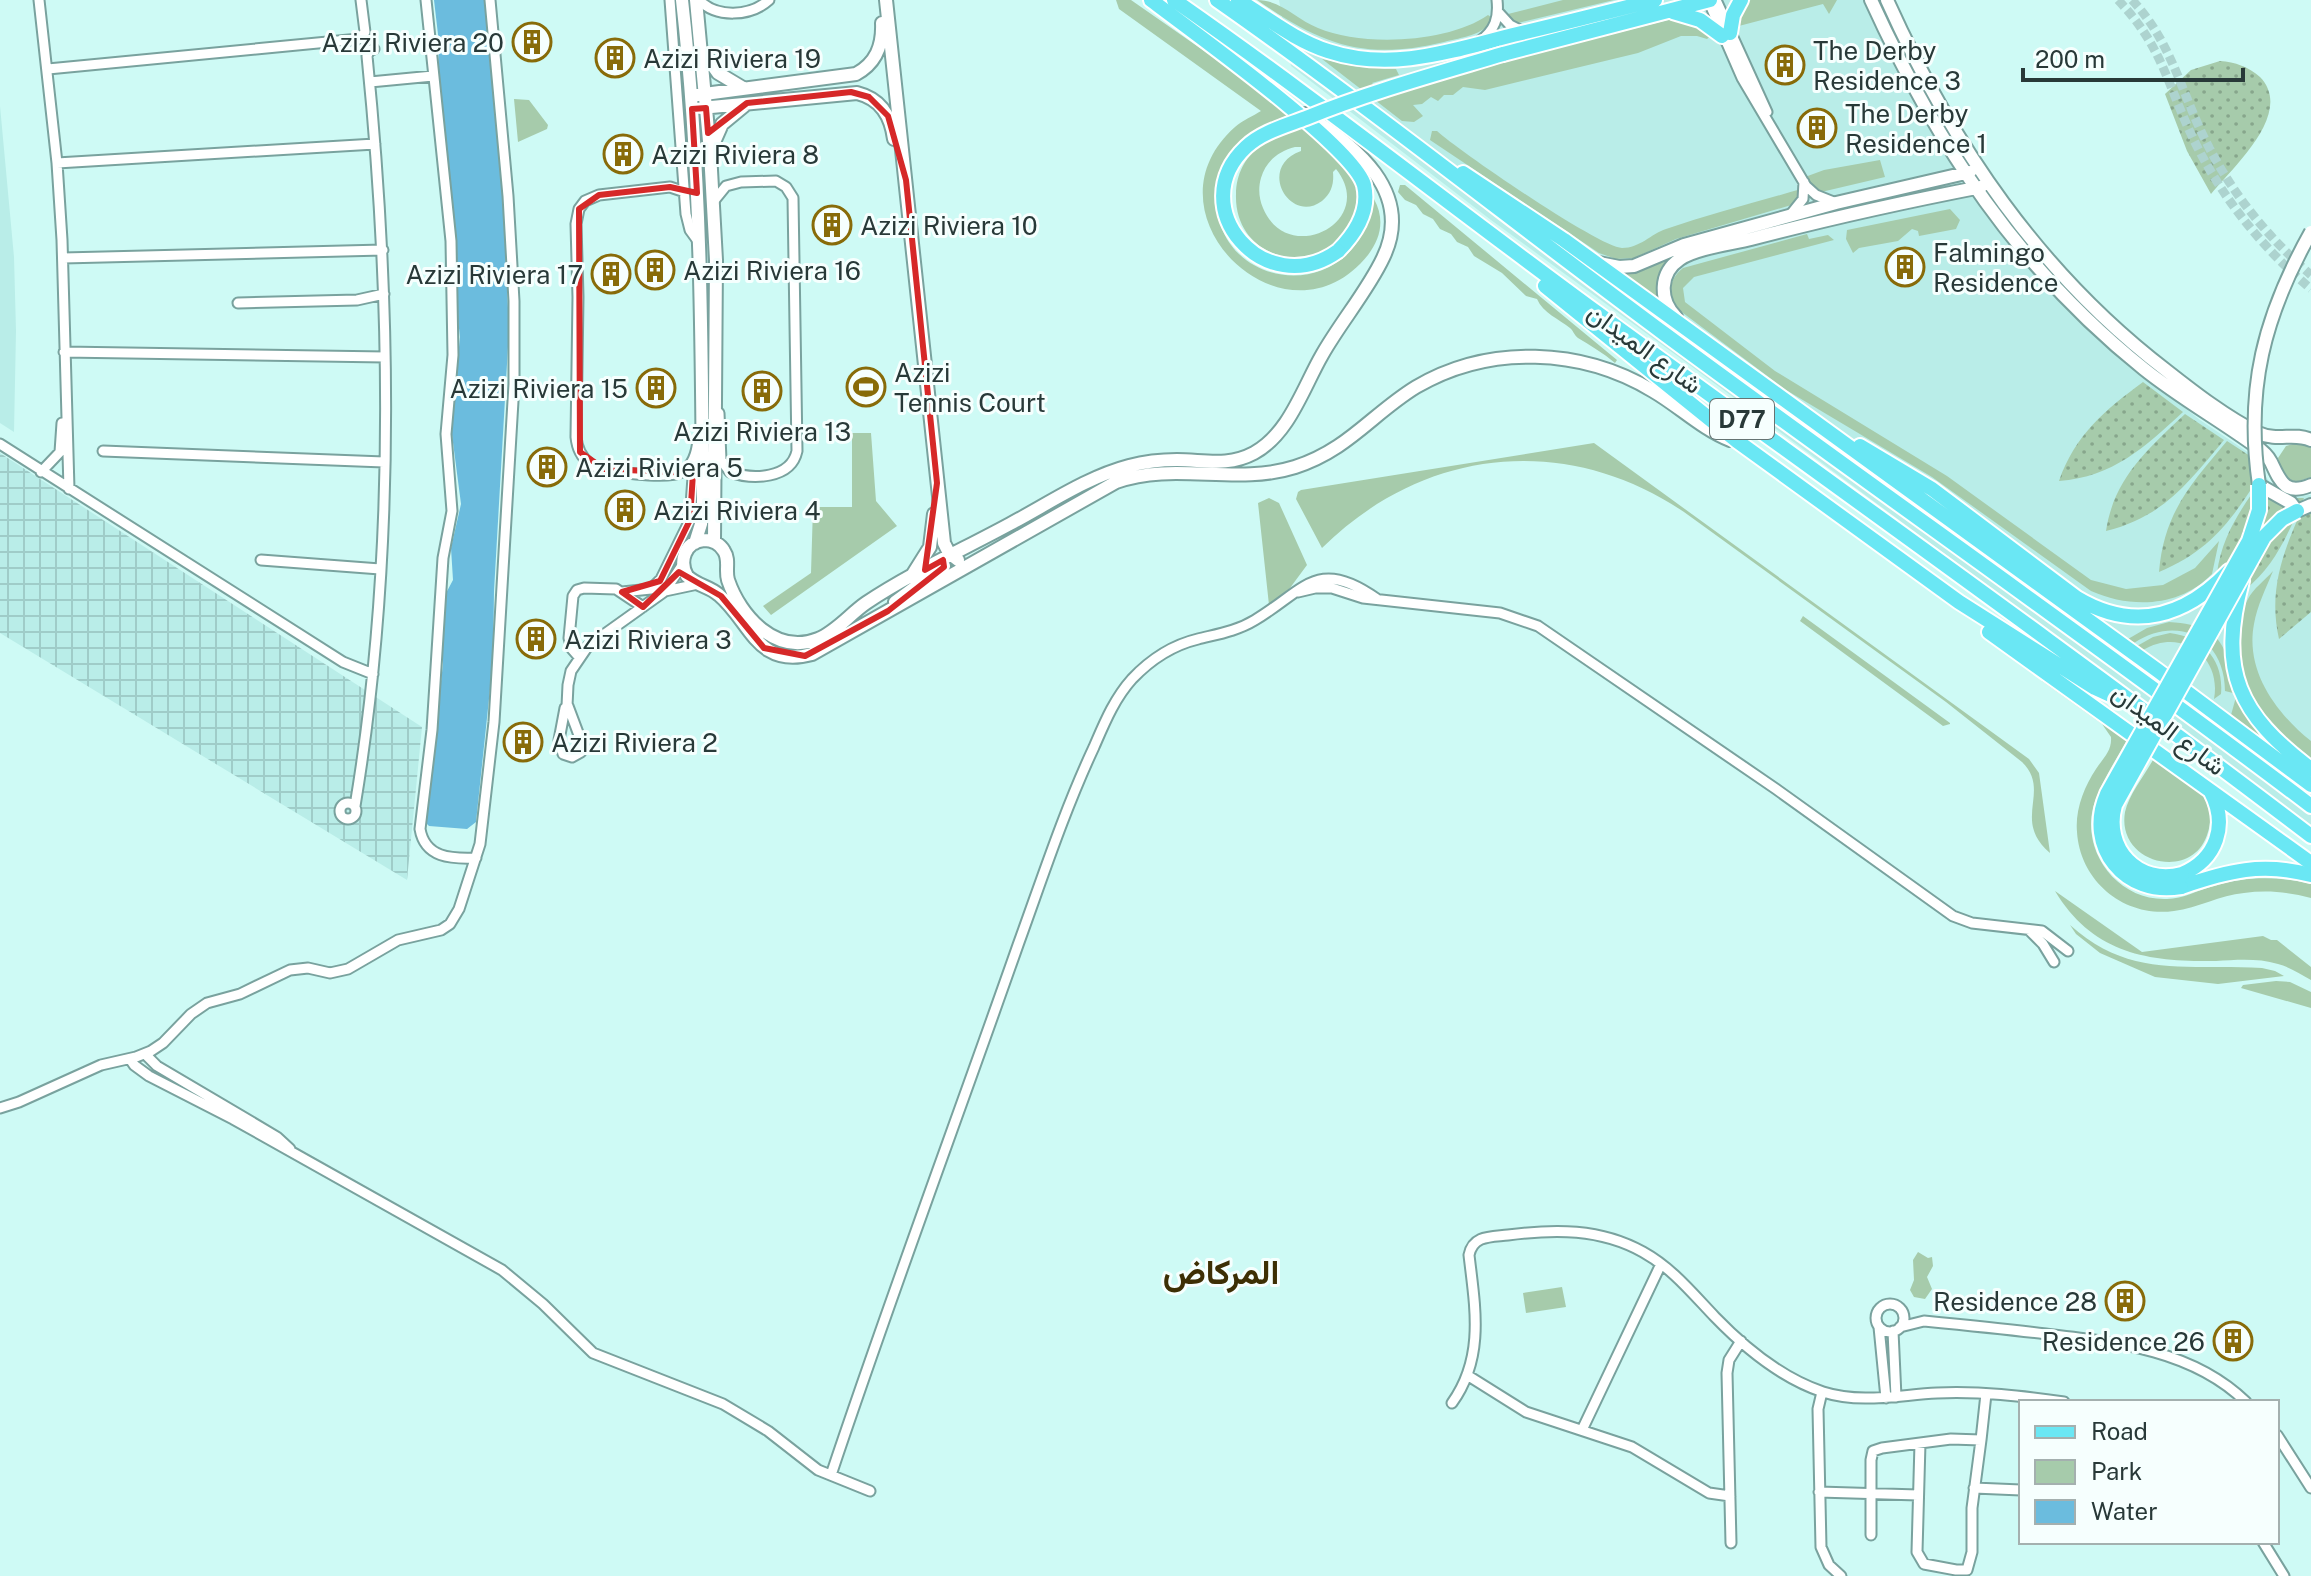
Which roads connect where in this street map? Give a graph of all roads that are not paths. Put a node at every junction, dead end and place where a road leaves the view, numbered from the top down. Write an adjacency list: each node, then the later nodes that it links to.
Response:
1 (39, 0): 28 (street)
2 (361, 0): 28 (street)
3 (426, 0): 29 (street)
4 (490, 0): 105 (street)
5 (670, 0): 46 (street)
6 (682, 0): 33 (street)
7 (698, 0): 8 (street); 27 (street)
8 (769, 0)
9 (885, 0): 31 (street); 42 (street)
10 (1151, 0): 35 (main road)
11 (1174, 0): 50 (main road, شارع الميدان / D77)
12 (1217, 0): 36 (main road, شارع الميدان / D77)
13 (1238, 0): 25 (main road)
14 (1497, 0): 22 (street)
15 (1655, 0): 23 (main road)
16 (1709, 0): 21 (main road); 24 (street)
17 (1716, 0): 24 (street)
18 (1741, 0): 24 (main road)
19 (1871, 0): 41 (street)
20 (1887, 0): 40 (street)
21 (1669, 11): 24 (main road); 35 (main road, bridge)
22 (1499, 13): 23 (street); 25 (street)
23 (1526, 32): 25 (main road)
24 (1726, 34): 43 (street)
25 (1473, 45)
26 (374, 49): 30 (street)
27 (702, 49): 31 (street); 32 (street)
28 (48, 69): 39 (street)
29 (433, 76): 30 (street); 105 (street)
30 (370, 82): 37 (street)
31 (746, 89): 32 (street)
32 (706, 101): 33 (street); 34 (street); 38 (street)
33 (692, 102): 52 (street)
34 (747, 103): 38 (street); 42 (street)
35 (1285, 103): 81 (street)
36 (1376, 116): 55 (main road); 103 (main road, شارع الميدان / D77)
37 (375, 144): 39 (street); 53 (street)
38 (710, 152): 47 (street)
39 (57, 163): 54 (street)
40 (1979, 171): 41 (street); 44 (street)
41 (1963, 173): 45 (street); 48 (street)
42 (906, 180): 74 (street)
43 (1804, 182): 48 (street); 49 (street)
44 (1989, 185): 45 (street); 65 (street)
45 (1974, 188): 58 (street); 71 (street)
46 (685, 192): 52 (street); 72 (street)
47 (713, 202): 62 (street); 62 (street)
48 (1836, 203): 49 (street)
49 (1790, 215): 55 (street)
50 (1477, 223): 67 (main road); 97 (main road, شارع الميدان / D77)
51 (2311, 232): 75 (street, bridge)
52 (699, 243): 63 (street)
53 (383, 250): 54 (street); 56 (street)
54 (63, 258): 59 (street)
55 (1592, 261): 58 (main road)
56 (384, 294): 57 (street); 60 (street)
57 (238, 303)
58 (1704, 344): 64 (main road)
59 (64, 352): 60 (street); 61 (street)
60 (385, 357): 70 (street)
61 (65, 388): 73 (street); 77 (street)
62 (716, 404): 79 (street)
63 (702, 408): 72 (street); 80 (street)
64 (1810, 420): 85 (main road, bridge); 100 (main road)
65 (2286, 439): 66 (street); 71 (street)
66 (2311, 440)
67 (1737, 441): 84 (street); 90 (main road)
68 (0, 444): 73 (street)
69 (103, 451): 70 (street)
70 (384, 462): 86 (street)
71 (2272, 463): 76 (street)
72 (690, 465): 92 (street)
73 (41, 472): 77 (street)
74 (937, 483): 81 (street); 88 (street)
75 (2259, 485): 78 (street); 85 (main road, bridge)
76 (2311, 485)
77 (69, 489): 96 (street)
78 (2304, 508): 85 (main road, bridge)
79 (714, 542): 80 (street); 87 (street)
80 (695, 543): 83 (street)
81 (947, 558): 84 (street); 88 (street); 94 (street)
82 (261, 560): 86 (street)
83 (683, 564): 89 (street); 91 (street)
84 (972, 564): 94 (street)
85 (2241, 566): 99 (main road, bridge); 108 (main road, bridge)
86 (380, 569): 96 (street)
87 (726, 572): 88 (street); 89 (street)
88 (911, 577)
89 (702, 585): 91 (street); 94 (street)
90 (1935, 585): 97 (main road); 101 (main road)
91 (665, 591): 93 (street)
92 (622, 592): 93 (street); 95 (street)
93 (643, 607): 95 (street)
94 (888, 611)
95 (579, 657): 98 (street)
96 (373, 674): 102 (street)
97 (2136, 703): 104 (main road, شارع الميدان / D77)
98 (567, 706): 98 (street)
99 (2311, 769)
100 (2311, 785)
101 (2211, 792): 106 (main road); 108 (main road)
102 (355, 806)
103 (2311, 806)
104 (2311, 836)
105 (476, 858): 112 (street)
106 (2311, 863)
107 (2311, 875): 108 (main road)
108 (2182, 880)
109 (2029, 930): 110 (street); 111 (street); 136 (street)
110 (2068, 951)
111 (2054, 962)
112 (145, 1054): 113 (street); 117 (street)
113 (130, 1059): 114 (street); 117 (street)
114 (19, 1102): 115 (street); 116 (street)
115 (0, 1108)
116 (0, 1116)
117 (235, 1116): 136 (street)
118 (1661, 1264): 123 (street); 125 (street); 132 (street)
119 (1901, 1309): 120 (street); 121 (street); 122 (street)
120 (1924, 1321): 122 (street); 130 (street)
121 (1879, 1327): 122 (street); 124 (street)
122 (1897, 1329): 124 (street)
123 (1741, 1341): 126 (street); 144 (street)
124 (1888, 1369): 128 (street)
125 (1467, 1375): 131 (street); 132 (street)
126 (1822, 1392): 128 (street); 141 (street)
127 (1986, 1394): 128 (street); 129 (street); 134 (street)
128 (1891, 1397)
129 (2044, 1400)
130 (2244, 1400)
131 (1452, 1403)
132 (1582, 1430): 144 (street)
133 (2279, 1438): 138 (street)
134 (1981, 1440): 135 (street); 137 (street)
135 (1920, 1443): 142 (street); 143 (street)
136 (831, 1475): 140 (street)
137 (1974, 1488): 139 (street); 143 (street)
138 (2311, 1488)
139 (2019, 1490)
140 (870, 1491)
141 (1819, 1492): 142 (street); 148 (street)
142 (1871, 1493): 143 (street); 145 (street)
143 (1918, 1495)
144 (1730, 1496): 146 (street)
145 (1871, 1535)
146 (1731, 1543)
147 (2264, 1544): 149 (street)
148 (1841, 1576)
149 (2284, 1576)

